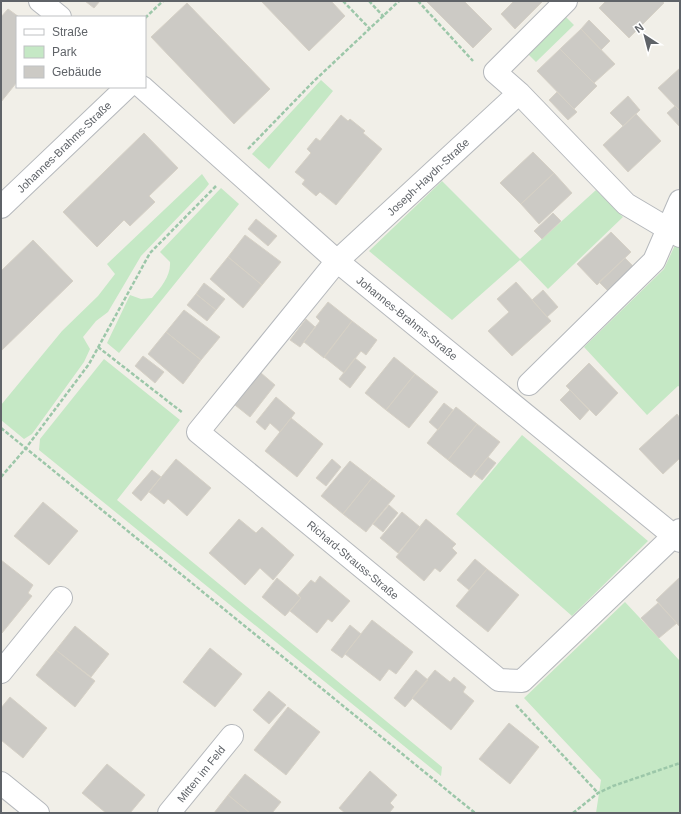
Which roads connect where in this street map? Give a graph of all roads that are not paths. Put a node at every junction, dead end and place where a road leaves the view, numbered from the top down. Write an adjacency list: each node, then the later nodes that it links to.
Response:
1 (40, 1): 3 (street)
2 (566, 1): 6 (street)
3 (59, 16)
4 (126, 88): 8 (street, Johannes-Brahms-Straße)
5 (143, 88): 10 (street, Johannes-Brahms-Straße)
6 (519, 93): 9 (street); 10 (street, Joseph-Haydn-Straße)
7 (680, 201): 9 (street)
8 (1, 207)
9 (674, 232): 11 (street)
10 (337, 261): 12 (street, Johannes-Brahms-Straße); 12 (street, Richard-Strauss-Straße)
11 (529, 384)
12 (678, 535)
13 (61, 598): 14 (street)
14 (1, 672)
15 (232, 736): 18 (street, Mitten im Feld)
16 (1, 783): 17 (street)
17 (38, 813)
18 (169, 813)

